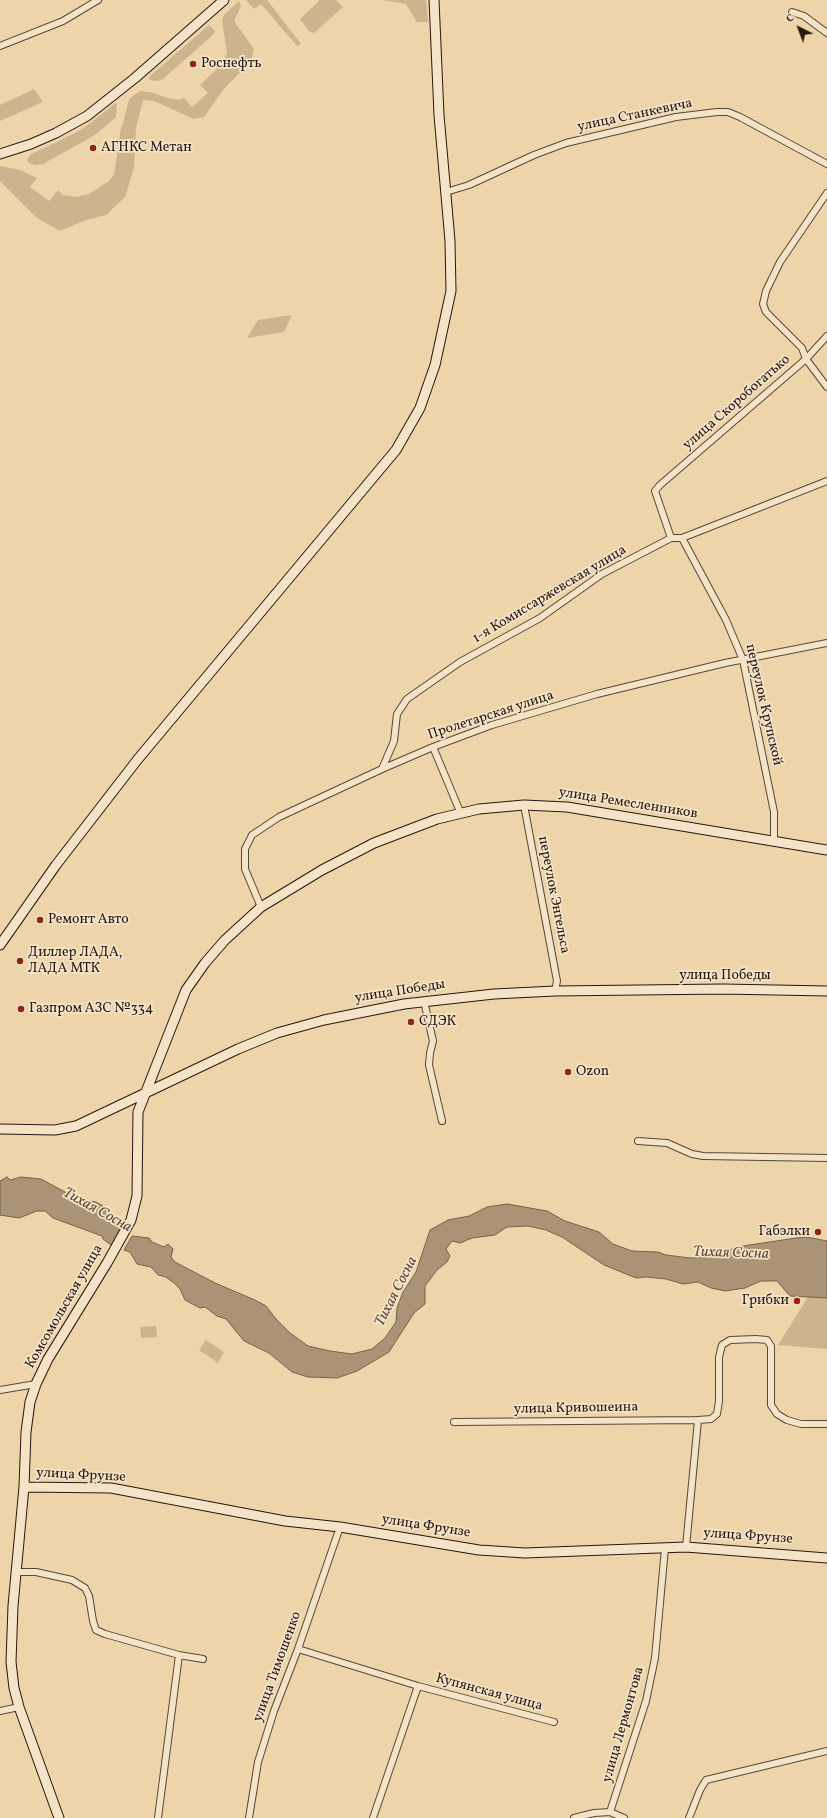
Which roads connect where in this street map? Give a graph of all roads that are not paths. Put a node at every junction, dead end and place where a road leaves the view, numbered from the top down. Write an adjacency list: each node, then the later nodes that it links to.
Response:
1 (98, 0): 6 (street)
2 (224, 0): 7 (street)
3 (434, 0): 9 (street)
4 (792, 12): 5 (street)
5 (827, 33)
6 (0, 46)
7 (0, 154)
8 (827, 164): 9 (street, улица Станкевича)
9 (446, 192): 26 (street)
10 (827, 193): 12 (street)
11 (827, 336): 12 (street, улица Скоробогатько)
12 (806, 359): 13 (street); 15 (street, улица Скоробогатько)
13 (827, 387)
14 (827, 481): 16 (street, 1-я Комиссаржевская улица)
15 (671, 538): 16 (street, 1-я Комиссаржевская улица); 20 (street, 1-я Комиссаржевская улица)
16 (682, 538): 18 (street, переулок Крупской)
17 (827, 642): 18 (street, Пролетарская улица)
18 (743, 660): 19 (street, Пролетарская улица); 23 (street, переулок Крупской)
19 (433, 747): 20 (street, Пролетарская улица); 22 (street)
20 (382, 769): 25 (street, Пролетарская улица)
21 (524, 805): 22 (street, улица Ремесленников); 23 (street, улица Ремесленников); 27 (street, переулок Энгельса)
22 (461, 814): 25 (street, улица Ремесленников)
23 (774, 842): 24 (street, улица Ремесленников)
24 (827, 850)
25 (261, 907): 30 (street, улица Ремесленников)
26 (0, 945)
27 (555, 990): 28 (street, улица Победы); 29 (street, улица Победы)
28 (827, 991)
29 (424, 1002): 30 (street, улица Победы); 31 (street)
30 (144, 1094): 32 (street, улица Победы); 35 (street, Комсомольская улица)
31 (442, 1121)
32 (0, 1128)
33 (638, 1141): 34 (street)
34 (827, 1158)
35 (36, 1384): 36 (street); 40 (street, Комсомольская улица)
36 (0, 1390)
37 (698, 1420): 38 (street, улица Кривошеина); 39 (street, улица Кривошеина); 42 (street)
38 (454, 1422)
39 (827, 1424)
40 (24, 1487): 41 (street, улица Фрунзе); 45 (street, Комсомольская улица)
41 (340, 1527): 43 (street, улица Фрунзе); 46 (street, улица Тимошенко)
42 (686, 1547): 43 (street, улица Фрунзе); 44 (street, улица Фрунзе)
43 (665, 1548): 54 (street, улица Лермонтова)
44 (827, 1558)
45 (16, 1572): 47 (street); 50 (street, Комсомольская улица)
46 (298, 1649): 49 (street, Купянская улица); 57 (street, улица Тимошенко)
47 (179, 1655): 48 (street); 56 (street)
48 (203, 1659)
49 (418, 1686): 52 (street, Купянская улица); 58 (street, Купянская улица)
50 (19, 1707): 51 (street); 55 (street, Комсомольская улица)
51 (0, 1712)
52 (554, 1722)
53 (827, 1751): 61 (street)
54 (610, 1812): 59 (street); 60 (street)
55 (58, 1818)
56 (158, 1818)
57 (249, 1818)
58 (373, 1818)
59 (574, 1818)
60 (624, 1818)
61 (689, 1818)

